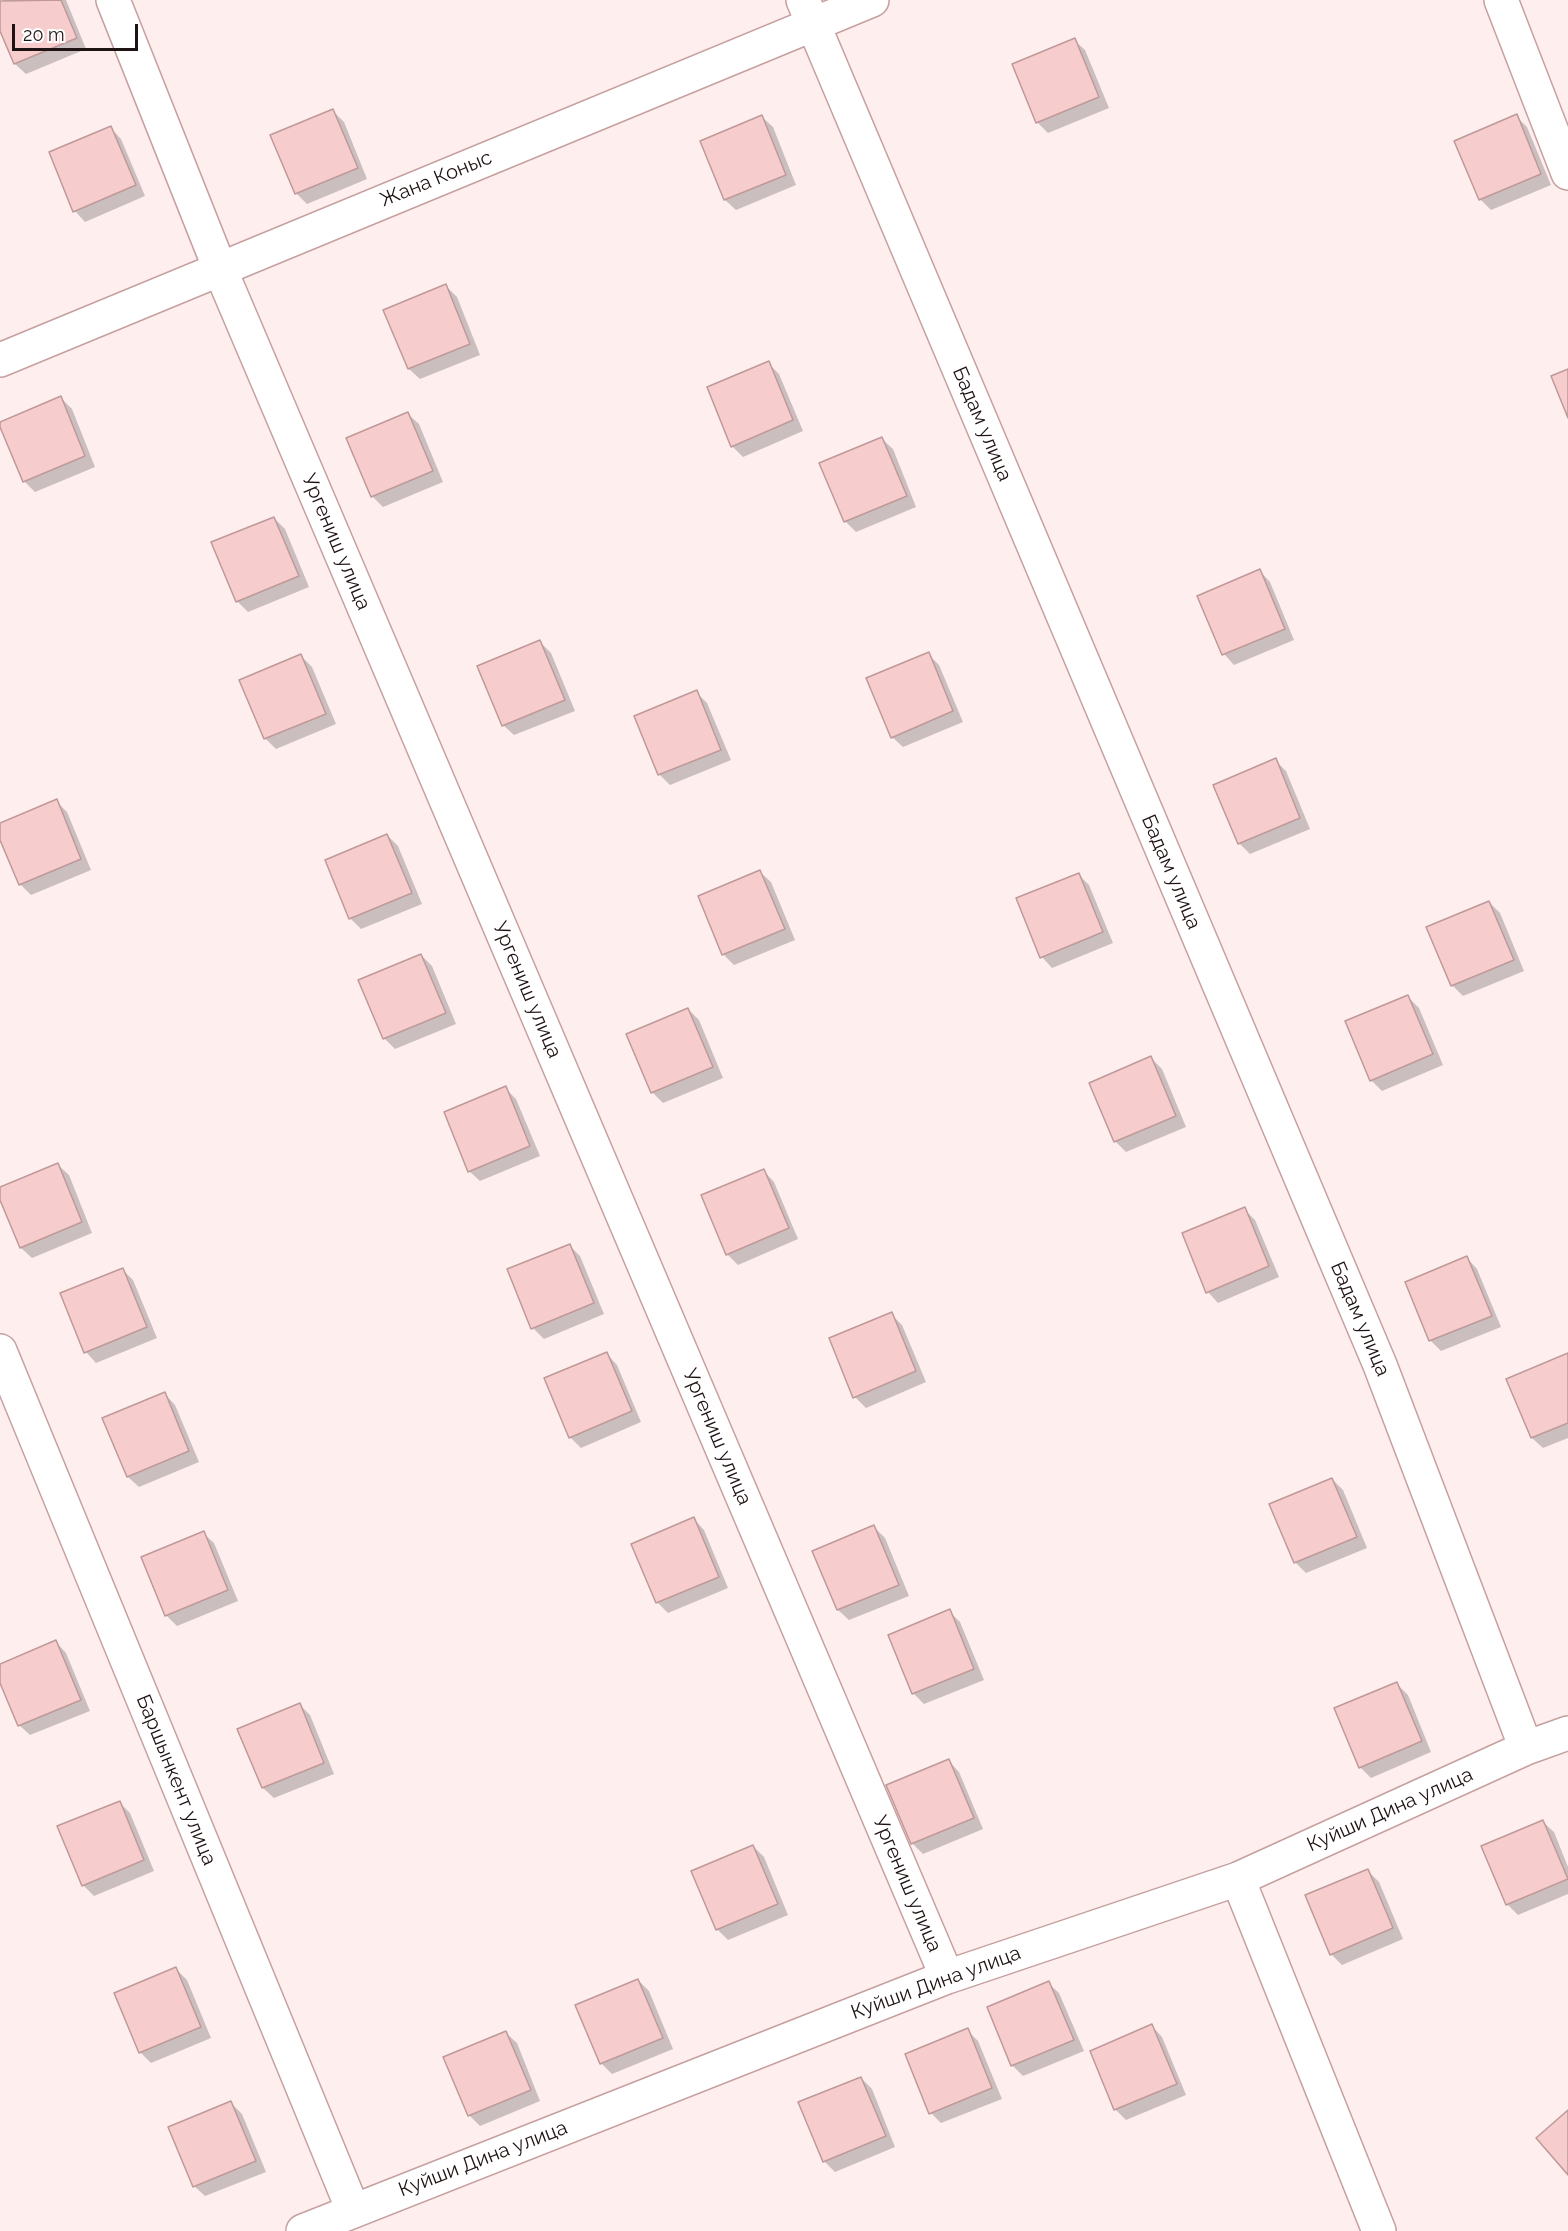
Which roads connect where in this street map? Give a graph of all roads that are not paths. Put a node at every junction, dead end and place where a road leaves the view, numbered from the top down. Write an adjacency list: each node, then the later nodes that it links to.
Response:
1 (113, 0): 6 (street, Ургениш улица)
2 (872, 0): 4 (street, Жана Коныс)
3 (1501, 0): 5 (street)
4 (808, 12): 6 (street, Жана Коныс); 10 (street, Бадам улица)
5 (1568, 173)
6 (220, 269): 7 (street, Жана Коныс); 12 (street, Ургениш улица)
7 (0, 360)
8 (0, 1351): 13 (street, Баршынкент улица)
9 (1568, 1733): 10 (street, Куйши Дина улица)
10 (1526, 1748): 11 (street, Куйши Дина улица)
11 (1238, 1879): 12 (street, Куйши Дина улица); 15 (street)
12 (947, 1977): 13 (street, Куйши Дина улица)
13 (353, 2210): 14 (street, Куйши Дина улица)
14 (303, 2231)
15 (1379, 2231)

